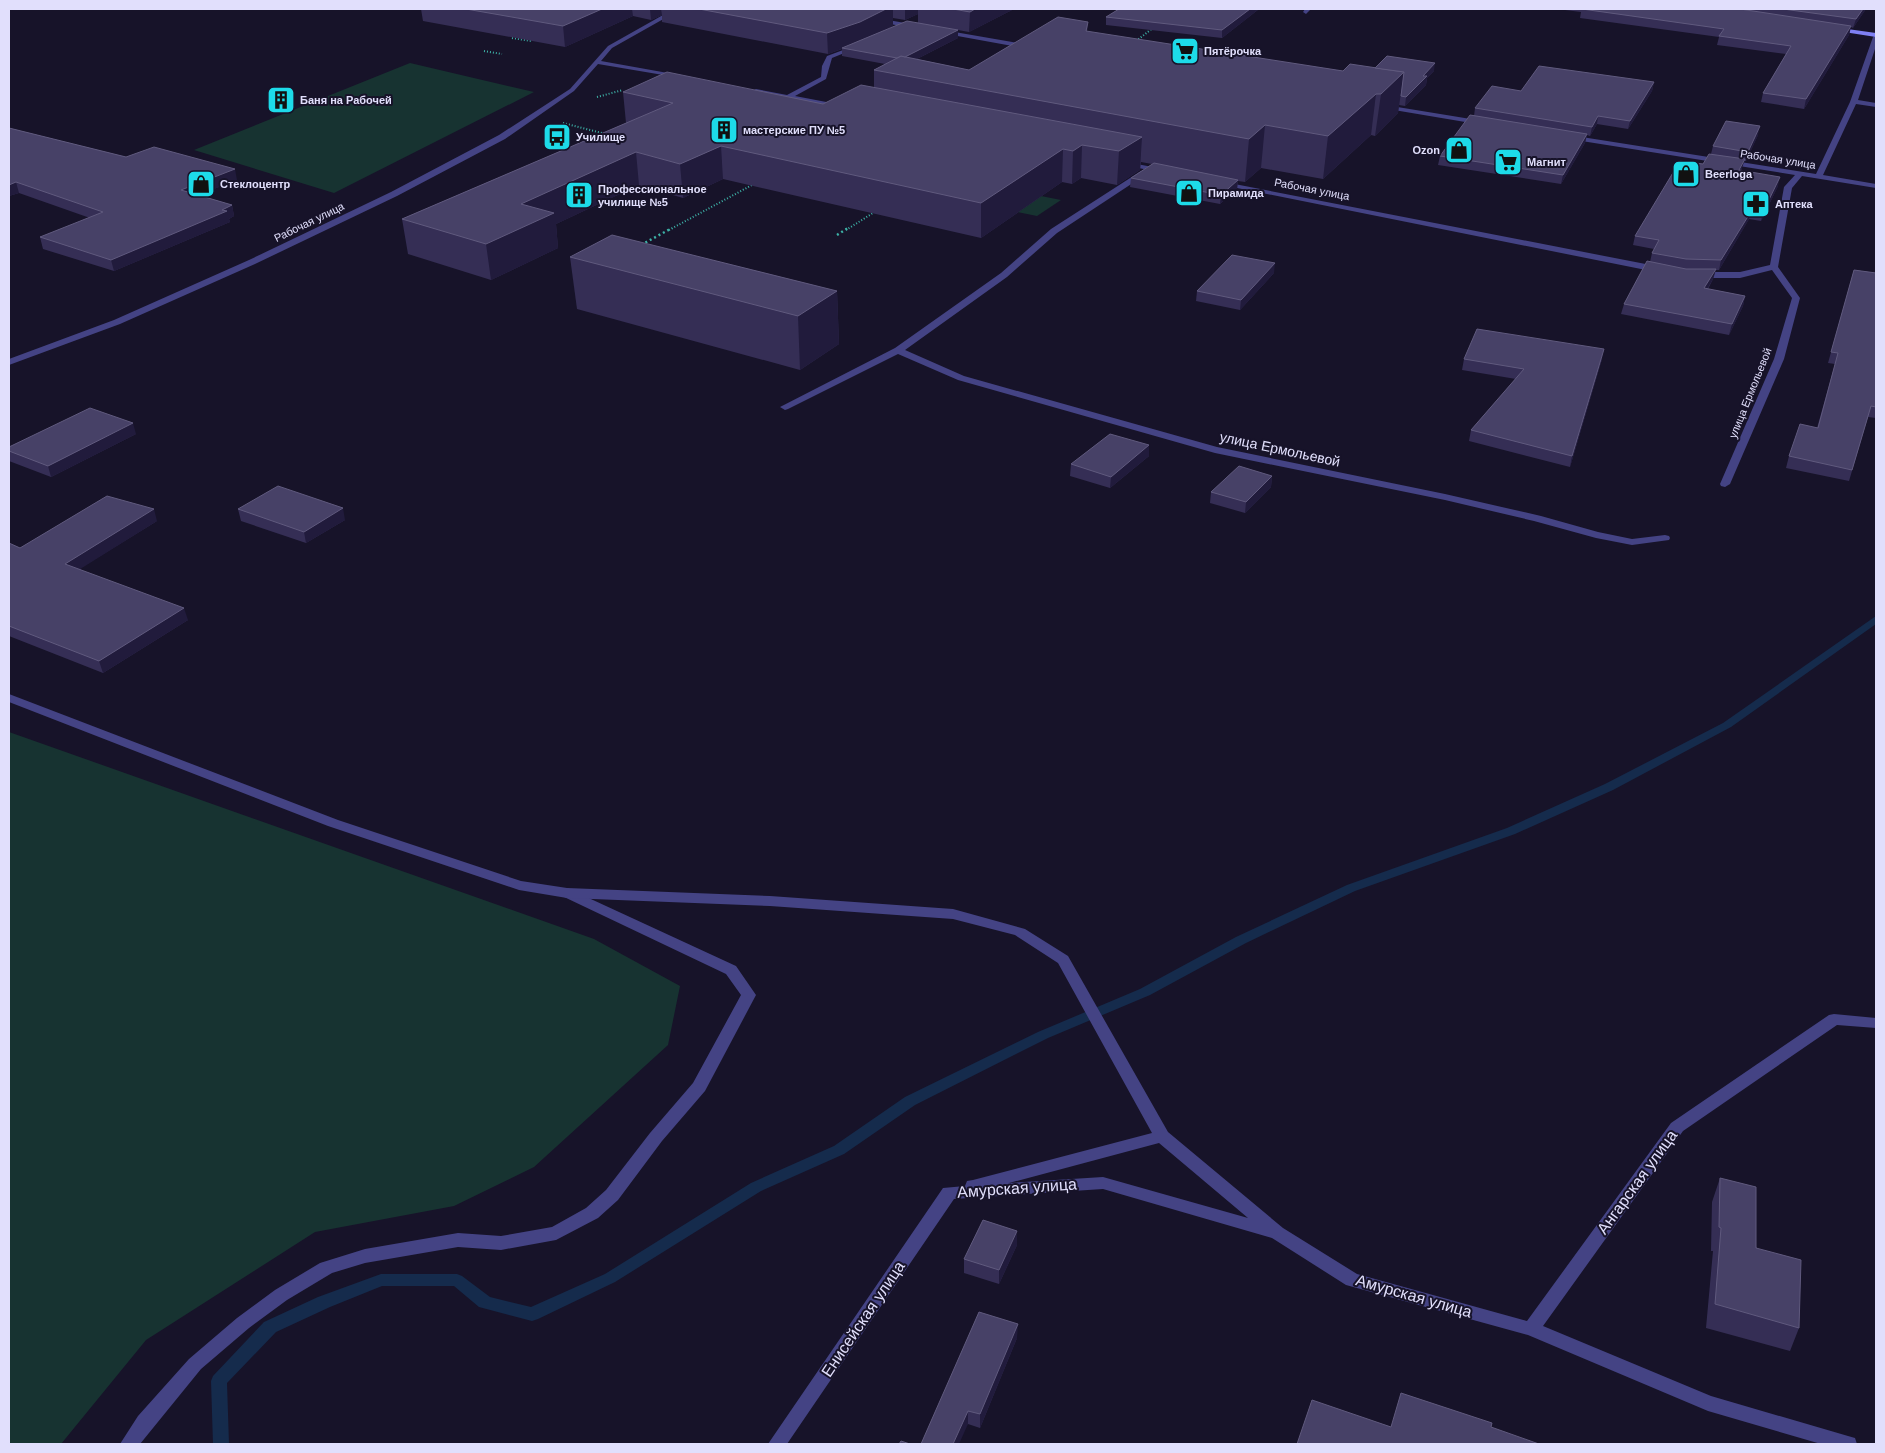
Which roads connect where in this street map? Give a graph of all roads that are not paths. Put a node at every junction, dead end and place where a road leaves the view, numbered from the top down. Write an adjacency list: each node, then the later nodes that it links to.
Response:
1 (683, 9): 12 (street, Рабочая улица)
2 (871, 18): 4 (street)
3 (914, 21): 4 (street)
4 (906, 25): 6 (street); 8 (street)
5 (1823, 27): 9 (street)
6 (922, 28)
7 (938, 31): 11 (street)
8 (889, 33)
9 (1876, 36): 16 (street)
10 (863, 45): 15 (street)
11 (1042, 49)
12 (596, 62): 13 (street); 33 (street, Рабочая улица)
13 (683, 78)
14 (750, 90): 15 (street)
15 (788, 97): 19 (street)
16 (1854, 102): 18 (street); 26 (street)
17 (1372, 105): 20 (street)
18 (1876, 105)
19 (851, 110)
20 (1488, 124)
21 (1564, 136): 25 (street, Рабочая улица)
22 (1112, 161): 23 (street)
23 (1150, 169): 24 (street); 32 (street)
24 (1168, 172)
25 (1800, 174): 26 (street, Рабочая улица); 29 (street)
26 (1818, 177): 28 (street, Рабочая улица)
27 (1212, 181): 30 (street, Рабочая улица)
28 (1876, 186)
29 (1774, 267): 31 (street); 35 (street, улица Ермольевой)
30 (1675, 272)
31 (1684, 274)
32 (898, 350): 34 (street); 36 (street, улица Ермольевой)
33 (9, 362)
34 (785, 407)
35 (1726, 484)
36 (1665, 538)
37 (9, 698): 38 (street)
38 (567, 893): 40 (street); 44 (street)
39 (1876, 1023): 43 (street, Ангарская улица)
40 (1162, 1136): 41 (street); 42 (street)
41 (949, 1193): 42 (street, Амурская улица); 45 (street, Енисейская улица)
42 (1278, 1233): 43 (street, Амурская улица)
43 (1531, 1329): 46 (street, Амурская улица)
44 (129, 1444)
45 (777, 1444)
46 (1848, 1444)

